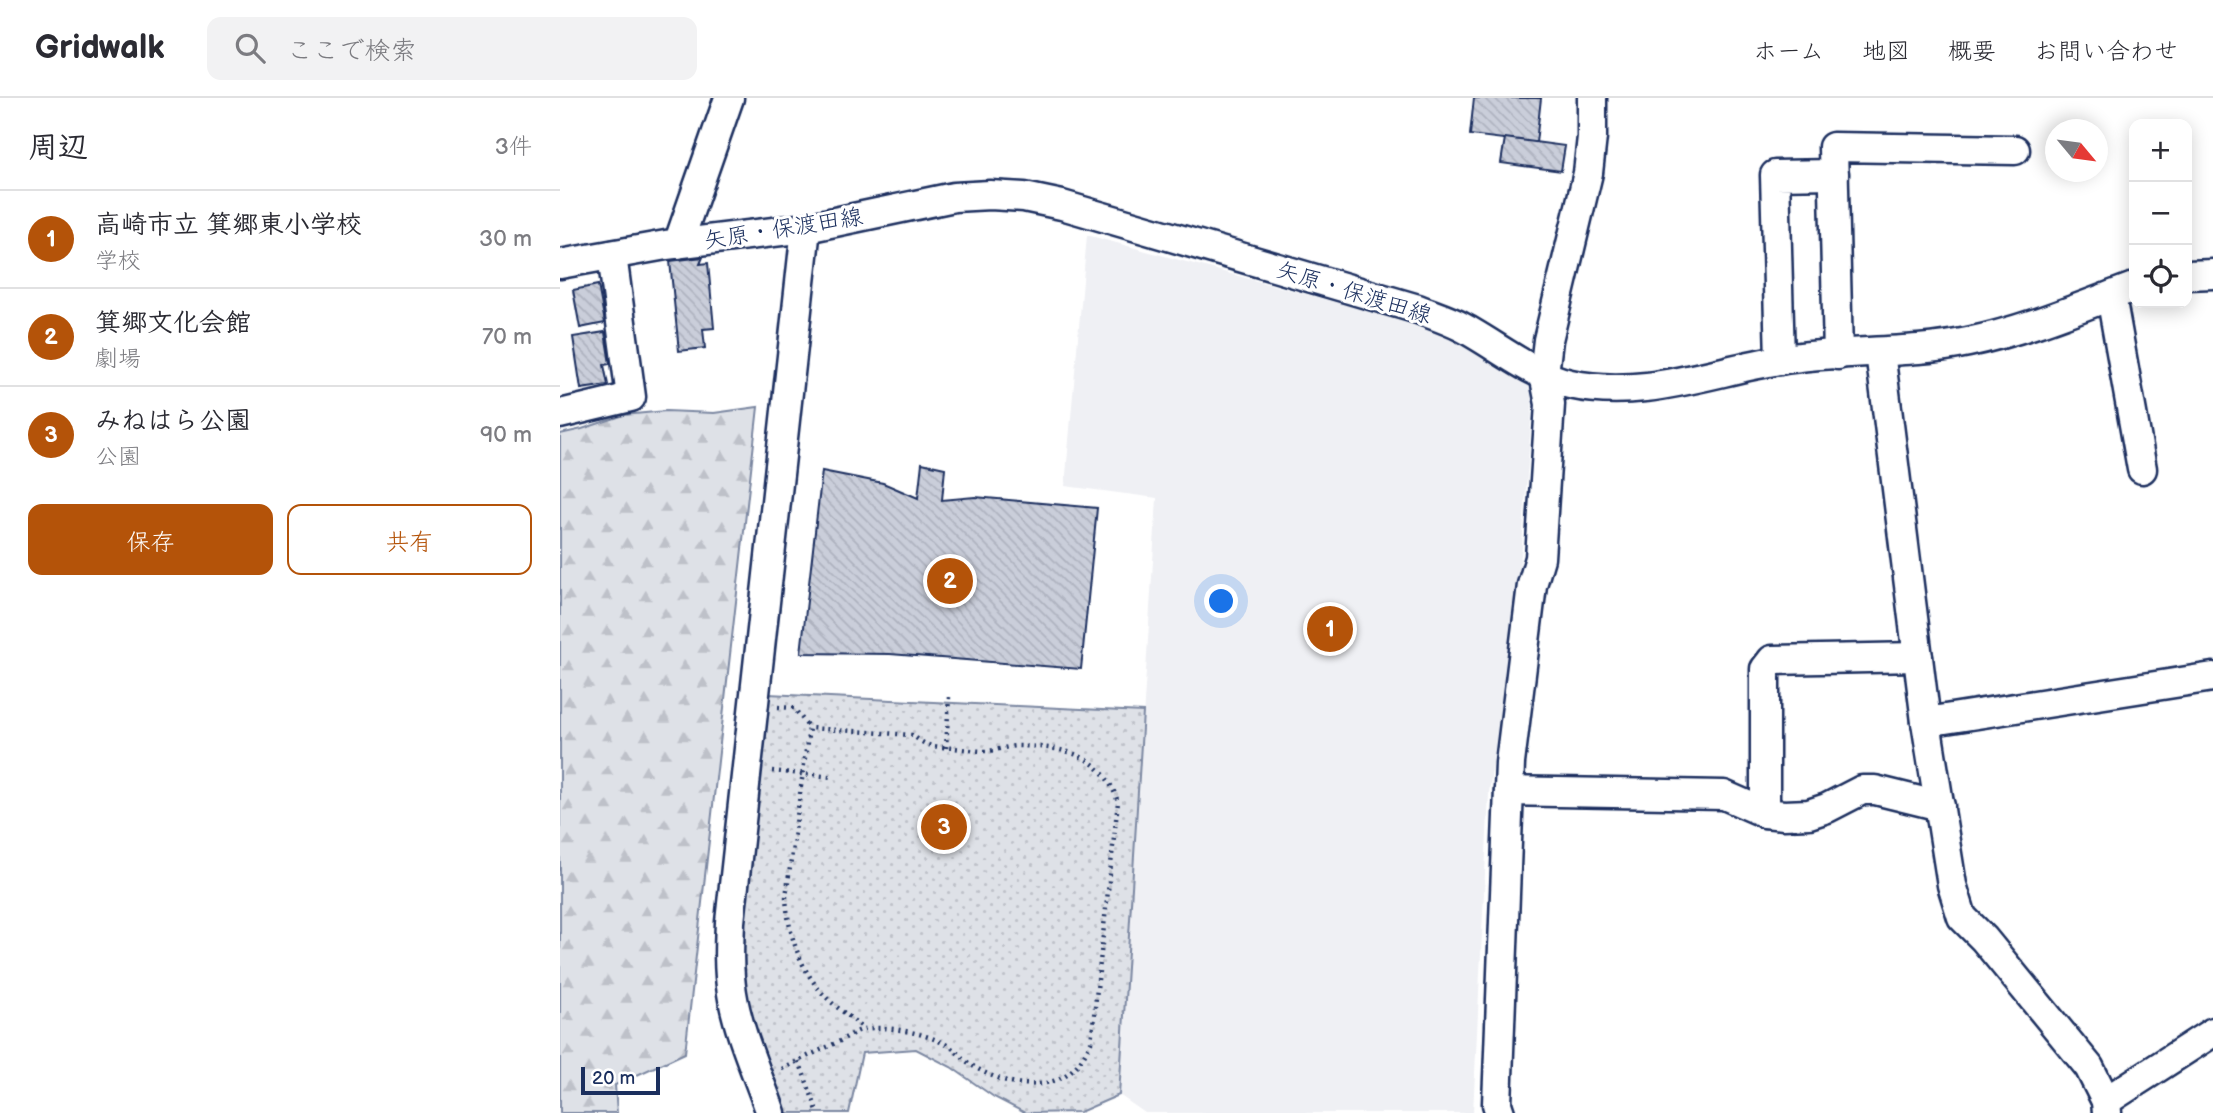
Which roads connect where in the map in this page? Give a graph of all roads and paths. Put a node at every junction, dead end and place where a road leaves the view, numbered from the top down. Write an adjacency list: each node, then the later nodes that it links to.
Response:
1 (730, 98): 6 (street)
2 (1592, 98): 15 (street)
3 (2015, 150): 4 (street)
4 (1833, 174): 13 (street); 14 (street)
5 (806, 228): 6 (street, 矢原・保渡田線); 15 (street, 矢原・保渡田線); 21 (street)
6 (678, 244): 7 (street, 矢原・保渡田線)
7 (612, 255): 8 (street, 矢原・保渡田線); 16 (street)
8 (560, 264)
9 (2213, 274): 10 (street)
10 (2192, 275)
11 (2123, 291): 12 (street, 矢原・保渡田線); 17 (street)
12 (1880, 352): 13 (street, 矢原・保渡田線); 18 (street)
13 (1838, 355): 14 (street, 矢原・保渡田線)
14 (1780, 360): 15 (street, 矢原・保渡田線)
15 (1544, 374): 27 (street)
16 (560, 414)
17 (2142, 469)
18 (1918, 657): 22 (street); 29 (street)
19 (2213, 677): 22 (street)
20 (949, 697): 24 (path)
21 (754, 705): 23 (path); 33 (street)
22 (1926, 722): 28 (street)
23 (809, 728): 24 (path); 25 (path)
24 (946, 748): 30 (path)
25 (803, 774): 26 (path); 30 (path)
26 (832, 777)
27 (1509, 791): 29 (street); 37 (street)
28 (1940, 806): 29 (street); 34 (street)
29 (1765, 813)
30 (864, 1029): 32 (path)
31 (2213, 1032): 34 (street)
32 (799, 1060): 33 (path); 36 (path)
33 (759, 1080): 35 (street)
34 (2107, 1107)
35 (771, 1113)
36 (818, 1113)
37 (1500, 1113)

